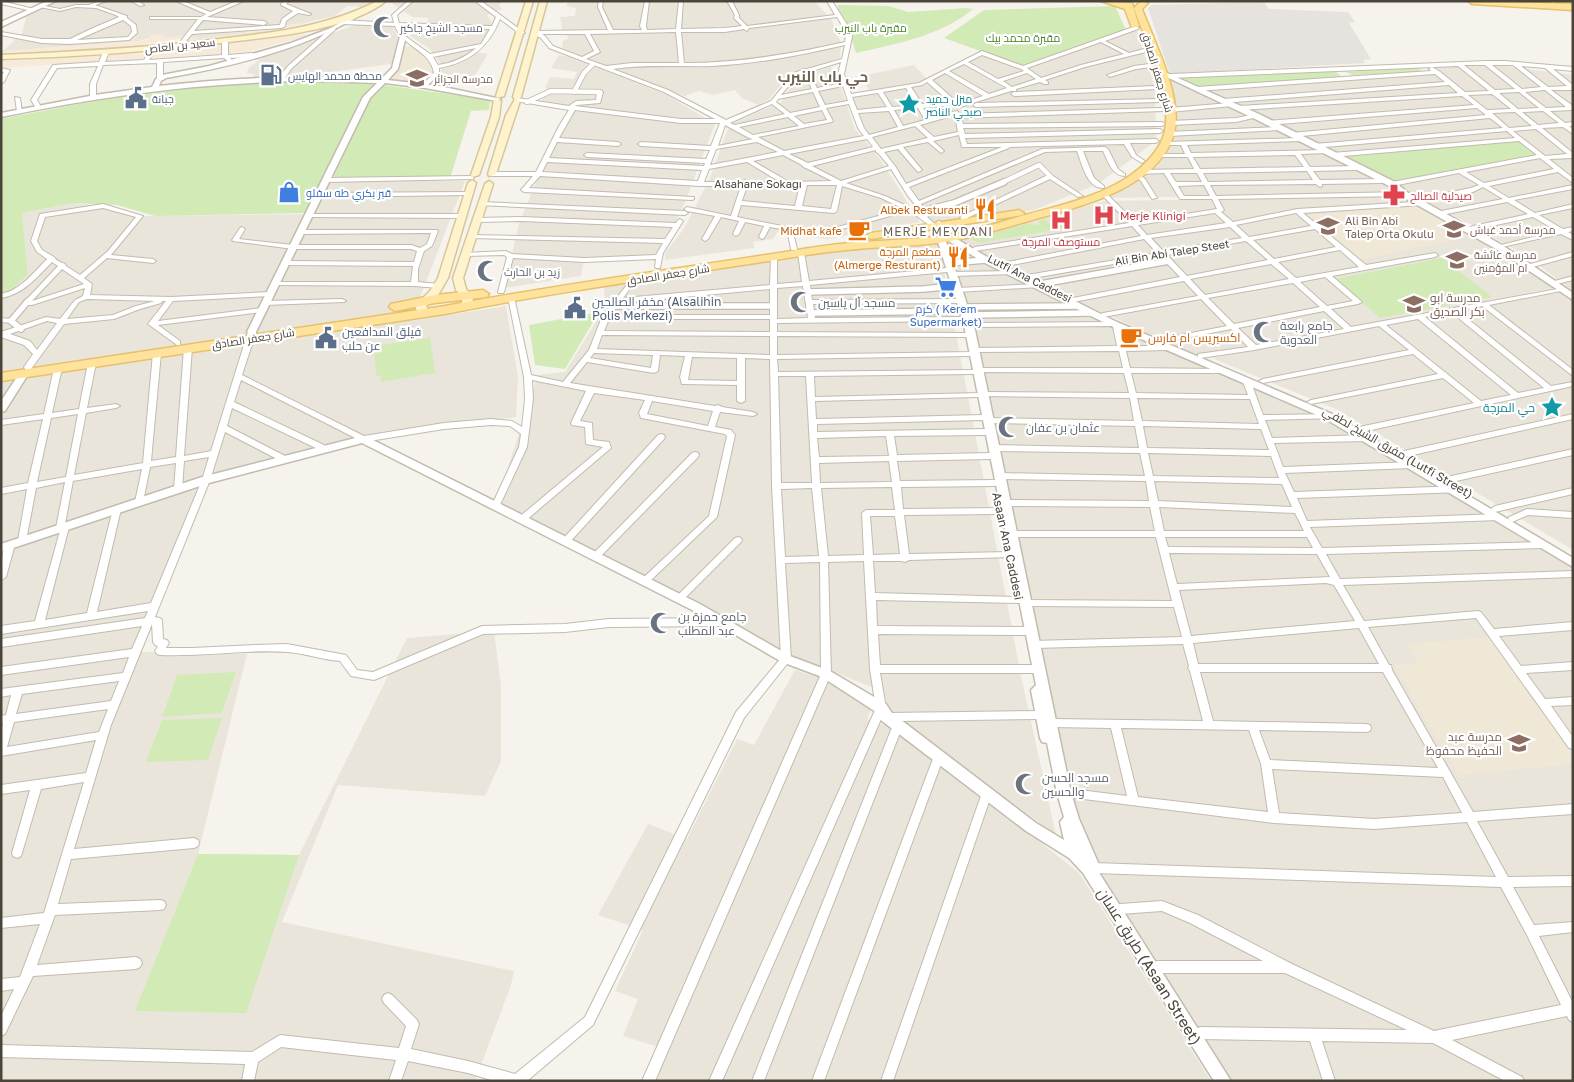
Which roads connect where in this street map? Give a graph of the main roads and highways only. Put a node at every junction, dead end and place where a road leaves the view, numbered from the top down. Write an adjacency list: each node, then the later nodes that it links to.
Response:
1 (383, 1): 14 (main road, سعيد بن العاص)
2 (530, 1): 12 (main road)
3 (544, 1): 13 (main road)
4 (1105, 1): 8 (main road)
5 (1472, 1): 11 (main road)
6 (1546, 1): 7 (main road)
7 (1553, 1): 10 (main road)
8 (1121, 2): 9 (main road); 15 (main road, شارع جعفر الصادق)
9 (1147, 2): 15 (main road, شارع جعفر الصادق)
10 (1573, 3)
11 (1573, 7)
12 (522, 32): 13 (main road); 16 (main road)
13 (535, 32): 17 (main road)
14 (1, 58)
15 (1154, 68): 18 (main road, شارع جعفر الصادق); 18 (main road, شارع جعفر الصادق)
16 (498, 99): 17 (main road); 21 (main road)
17 (517, 99): 22 (main road)
18 (1163, 107): 19 (main road, شارع جعفر الصادق)
19 (1164, 133): 20 (main road, شارع جعفر الصادق); 20 (main road, شارع جعفر الصادق)
20 (1139, 169): 23 (main road, شارع جعفر الصادق); 23 (main road, شارع جعفر الصادق)
21 (473, 179): 22 (main road); 31 (main road)
22 (490, 179): 30 (main road)
23 (1103, 190): 24 (main road, شارع جعفر الصادق); 26 (main road, شارع جعفر الصادق)
24 (965, 220): 25 (main road, شارع جعفر الصادق); 26 (main road)
25 (901, 230): 27 (main road); 28 (main road, شارع جعفر الصادق)
26 (975, 233): 27 (main road, شارع جعفر الصادق)
27 (905, 242): 28 (main road, شارع جعفر الصادق)
28 (798, 251): 29 (main road, شارع جعفر الصادق); 29 (main road, شارع جعفر الصادق)
29 (506, 294): 30 (main road, شارع جعفر الصادق)
30 (466, 301): 31 (main road, شارع جعفر الصادق)
31 (425, 307): 32 (main road, شارع جعفر الصادق)
32 (183, 346): 33 (main road, شارع جعفر الصادق); 33 (main road, شارع جعفر الصادق)
33 (26, 370): 34 (main road, شارع جعفر الصادق); 35 (main road, شارع جعفر الصادق)
34 (1, 371)
35 (1, 377)

